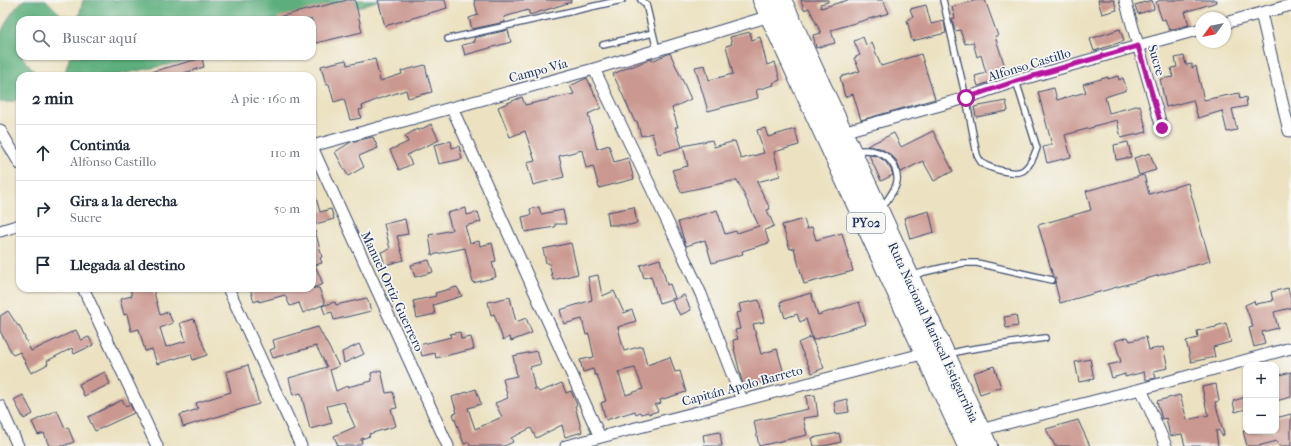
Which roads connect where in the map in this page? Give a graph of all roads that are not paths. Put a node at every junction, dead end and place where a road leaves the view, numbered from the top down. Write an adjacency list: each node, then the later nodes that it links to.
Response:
1 (622, 0): 12 (lane)
2 (641, 0): 11 (lane)
3 (781, 0): 23 (highway, Ruta Nacional Mariscal Estigarribia / PY02)
4 (943, 0): 18 (lane)
5 (1126, 0): 14 (street, Sucre)
6 (1291, 5): 8 (street)
7 (766, 8): 15 (street, Campo Vía); 37 (highway, Ruta Nacional Mariscal Estigarribia / PY02)
8 (1261, 13): 9 (street); 22 (street)
9 (1231, 21)
10 (1195, 31): 14 (street, Alfonso Castillo)
11 (653, 33): 13 (lane); 15 (lane)
12 (448, 39)
13 (603, 45)
14 (1138, 46): 17 (street, Alfonso Castillo); 20 (street, Sucre)
15 (657, 50): 16 (street, Campo Vía)
16 (594, 69): 19 (street, Campo Vía); 40 (street)
17 (1016, 81): 18 (street, Alfonso Castillo); 18 (lane)
18 (966, 98): 23 (street, Alfonso Castillo)
19 (452, 108): 24 (street, Campo Vía); 42 (street)
20 (1162, 128)
21 (0, 130): 27 (street)
22 (1289, 131)
23 (842, 132): 25 (highway, Ruta Nacional Mariscal Estigarribia / PY02)
24 (316, 145)
25 (851, 152): 28 (highway, Ruta Nacional Mariscal Estigarribia / PY02); 28 (lane)
26 (316, 155): 47 (street, Manuel Ortiz Guerrero)
27 (16, 157)
28 (881, 216): 31 (highway, Ruta Nacional Mariscal Estigarribia / PY02)
29 (16, 226): 30 (street)
30 (0, 231)
31 (909, 277): 32 (lane); 38 (highway, Ruta Nacional Mariscal Estigarribia / PY02)
32 (1052, 280)
33 (85, 292): 45 (street)
34 (230, 292): 46 (street)
35 (1045, 338): 38 (lane)
36 (1291, 348): 39 (street)
37 (926, 353): 40 (street, Capitán Apolo Barreto); 49 (highway, Ruta Nacional Mariscal Estigarribia / PY02)
38 (945, 355): 43 (highway, Ruta Nacional Mariscal Estigarribia / PY02)
39 (1141, 389): 43 (street); 50 (street)
40 (742, 400): 42 (street, Capitán Apolo Barreto)
41 (0, 406): 44 (street)
42 (600, 437): 48 (street, Capitán Apolo Barreto)
43 (983, 438)
44 (18, 446)
45 (157, 446)
46 (301, 446)
47 (448, 446)
48 (566, 446)
49 (968, 446)
50 (1166, 446)

